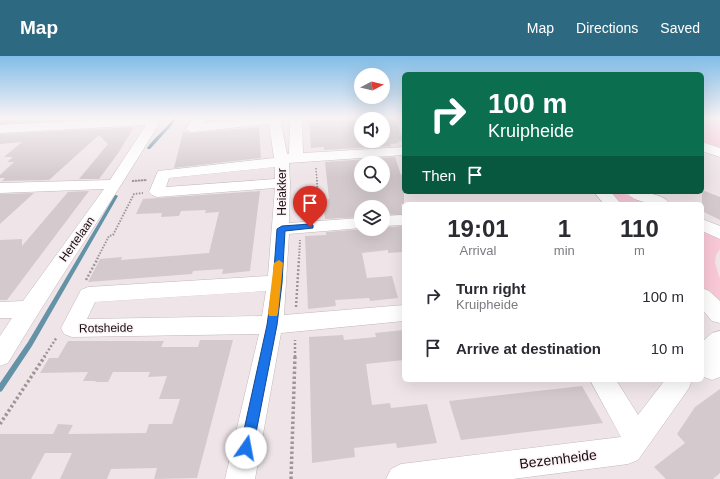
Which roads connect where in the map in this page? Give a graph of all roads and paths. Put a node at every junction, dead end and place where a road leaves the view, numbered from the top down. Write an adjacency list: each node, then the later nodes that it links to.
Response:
1 (145, 138): 10 (street, Hertelaan)
2 (280, 138): 8 (street, Heiakker)
3 (291, 138): 8 (street, Heiakker)
4 (704, 147): 6 (street)
5 (402, 151): 7 (street)
6 (720, 153)
7 (315, 156): 8 (street); 21 (path)
8 (286, 159): 9 (street, Heiakker); 11 (street)
9 (283, 183): 11 (street); 22 (street, Heiakker)
10 (115, 184): 11 (path); 12 (street); 27 (street, Hertelaan)
11 (159, 185): 25 (path)
12 (1, 189)
13 (604, 194): 15 (street)
14 (639, 194): 16 (street)
15 (611, 202)
16 (657, 202)
17 (402, 220): 18 (street)
18 (390, 221)
19 (354, 224): 21 (street)
20 (704, 225): 23 (street)
21 (319, 226): 22 (street)
22 (291, 228): 24 (street, Heiakker); 31 (path)
23 (720, 233)
24 (277, 283): 25 (street); 32 (street, Heiakker)
25 (88, 295): 33 (street, Rotsheide)
26 (704, 298): 30 (street)
27 (29, 309): 28 (street); 35 (street, Hertelaan)
28 (0, 310)
29 (402, 313): 31 (street, Rotsheide)
30 (720, 315)
31 (296, 323): 32 (street, Rotsheide); 42 (path)
32 (272, 325): 33 (street, Rotsheide); 41 (street, Heiakker)
33 (72, 328): 39 (path)
34 (720, 340): 36 (street)
35 (0, 356)
36 (711, 372)
37 (603, 382): 40 (street)
38 (679, 382): 40 (street, Bezemheide)
39 (0, 424)
40 (637, 438): 43 (street, Bezemheide)
41 (240, 479)
42 (290, 479)
43 (401, 479)

